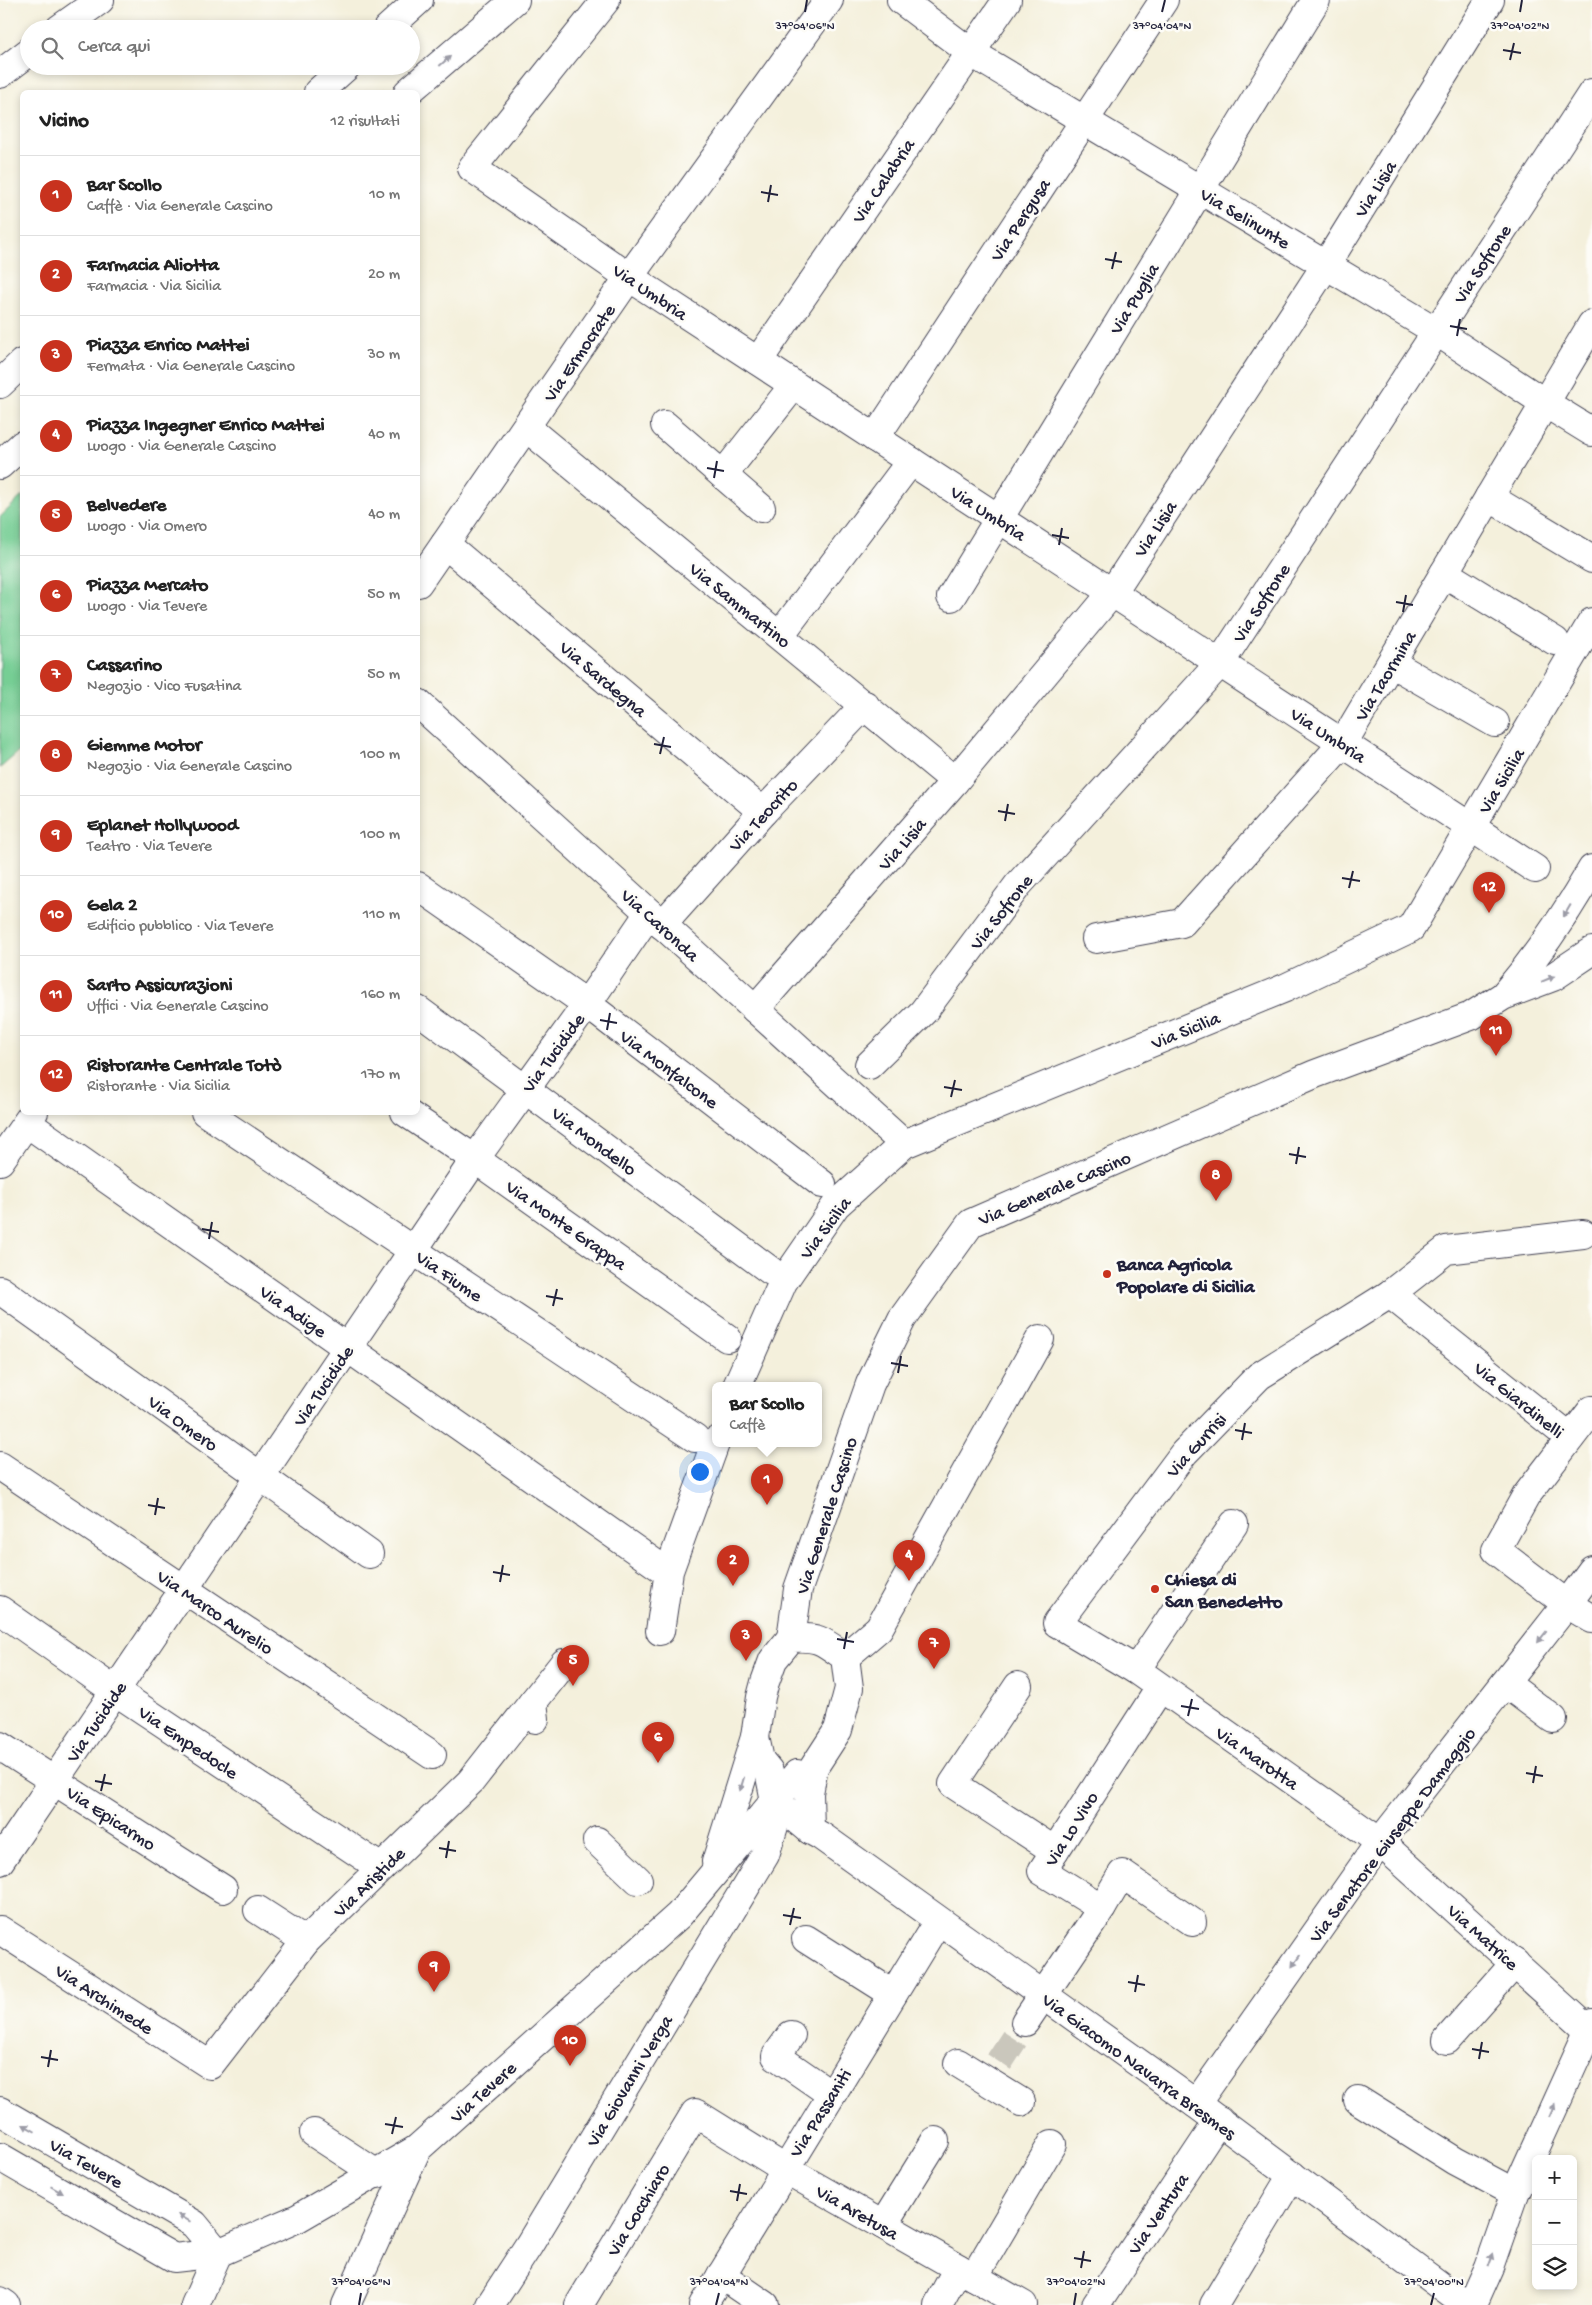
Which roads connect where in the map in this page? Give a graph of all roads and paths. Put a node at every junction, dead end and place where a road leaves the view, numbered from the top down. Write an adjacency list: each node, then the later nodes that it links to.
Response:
1 (419, 0): 10 (street)
2 (515, 0): 16 (street, one-way to 2)
3 (606, 0): 21 (street, Via Umbria)
4 (829, 0): 21 (street, Via Ermocrate)
5 (901, 0): 11 (street, Via Selinunte)
6 (1007, 0): 11 (street, Via Calabria)
7 (1164, 0): 18 (street, Via Pergusa)
8 (1316, 0): 19 (street, Via Puglia)
9 (1490, 0): 20 (street, Via Lisia)
10 (397, 20)
11 (970, 52): 18 (street, Via Selinunte); 24 (street, Via Calabria)
12 (20, 59): 13 (street)
13 (0, 74)
14 (337, 75): 15 (street)
15 (320, 90)
16 (410, 90)
17 (1592, 93): 23 (street, Via Sofrone)
18 (1084, 120): 19 (street, Via Selinunte); 32 (street, Via Pergusa)
19 (1200, 189): 20 (street, Via Selinunte); 39 (street, Via Puglia)
20 (1326, 265): 23 (street, Via Selinunte); 44 (street, Via Lisia)
21 (629, 277): 24 (street, Via Umbria); 30 (street, Via Ermocrate)
22 (1592, 324): 28 (street, Via Taormina)
23 (1436, 331): 28 (street, Via Selinunte); 49 (street, Via Sofrone)
24 (758, 362): 27 (street, Via Umbria)
25 (20, 365): 26 (street)
26 (0, 384)
27 (794, 385): 32 (street, Via Umbria); 36 (street)
28 (1545, 404): 31 (street, Via Selinunte); 37 (street, Via Taormina)
29 (665, 425): 36 (street)
30 (527, 428): 40 (street, Via Ermocrate); 47 (street, Via Sammartino)
31 (1592, 432)
32 (875, 438): 34 (street, Via Umbria)
33 (20, 447): 35 (street)
34 (911, 461): 39 (street, Via Umbria); 47 (street)
35 (0, 465)
36 (723, 475): 38 (street)
37 (1489, 497): 41 (street); 42 (street, Via Taormina)
38 (761, 508)
39 (999, 518): 44 (street, Via Umbria); 45 (street, Via Puglia)
40 (445, 544): 43 (street, Via Ermocrate); 56 (street, Via Sardegna)
41 (1592, 560)
42 (1444, 573): 48 (street); 50 (street, Via Taormina)
43 (420, 580)
44 (1112, 593): 49 (street, Via Umbria); 55 (street, Via Lisia)
45 (951, 597)
46 (1592, 622): 48 (street, Via Sicilia)
47 (780, 635): 52 (street, Via Sammartino)
48 (1575, 648): 57 (street, Via Sicilia)
49 (1220, 663): 54 (street, Via Umbria); 68 (street, Via Sofrone)
50 (1391, 663): 53 (street); 54 (street, Via Taormina)
51 (420, 705): 61 (street, Via Caronda)
52 (864, 705): 55 (street, Via Sammartino); 56 (street, Via Teocrito)
53 (1496, 723)
54 (1343, 743): 57 (street, Via Umbria); 62 (street, Via Taormina)
55 (955, 781): 66 (street, Via Lisia)
56 (763, 812): 61 (street, Via Teocrito)
57 (1472, 828): 58 (street, Via Umbria); 73 (street, Via Sicilia)
58 (1535, 869)
59 (1592, 869): 64 (street, one-way to 64)
60 (420, 887): 65 (street, Via Monfalcone)
61 (656, 919): 65 (street, Via Tucidide); 66 (street, Via Caronda)
62 (1096, 939)
63 (1592, 951): 64 (street, one-way to 63)
64 (1503, 996): 100 (street, Via Generale Cascino)
65 (587, 1004): 69 (street, Via Tucidide); 76 (street, Via Monfalcone)
66 (755, 1009): 73 (street, Via Caronda)
67 (420, 1011): 69 (street, Via Mondello)
68 (869, 1065)
69 (525, 1088): 74 (street, Via Tucidide); 79 (street, Via Mondello)
70 (209, 1115): 78 (street, Via Fiume)
71 (409, 1115): 74 (street, Via Monte Grappa)
72 (30, 1118): 75 (street); 84 (street, Via Adige)
73 (904, 1144): 85 (street, Via Sicilia)
74 (475, 1159): 78 (street, Via Tucidide); 82 (street, Via Monte Grappa)
75 (0, 1161)
76 (822, 1184)
77 (1589, 1232): 81 (street, Via Gurrisi)
78 (413, 1251): 84 (street, Via Tucidide); 88 (street, Via Fiume)
79 (771, 1271)
80 (0, 1290): 90 (street, Via Omero)
81 (1390, 1294): 87 (street, Via Giardinelli); 103 (street, Via Gurrisi)
82 (728, 1338)
83 (1040, 1339): 101 (street)
84 (348, 1348): 90 (street, Via Tucidide); 93 (street, Via Adige)
85 (739, 1382)
86 (1592, 1410): 87 (street)
87 (1570, 1438): 96 (street, Via Giardinelli)
88 (705, 1440): 99 (street)
89 (0, 1466): 95 (street, Via Marco Aurelio)
90 (260, 1477): 92 (street, Via Omero); 95 (street, Via Tucidide)
91 (1234, 1524): 103 (street)
92 (369, 1554)
93 (660, 1567)
94 (1592, 1570): 96 (street, Via Senatore Giuseppe Damaggio)
95 (184, 1589): 107 (street, Via Tucidide); 111 (street, Via Marco Aurelio)
96 (1567, 1604): 98 (street); 104 (street, Via Senatore Giuseppe Damaggio, one-way to 104)
97 (0, 1610): 107 (street, Via Empedocle)
98 (1592, 1619)
99 (660, 1631)
100 (791, 1638): 101 (street); 109 (street)
101 (845, 1657): 113 (street)
102 (564, 1663): 123 (street, Via Aristide)
103 (1136, 1670): 106 (street, Via Marotta)
104 (1505, 1683): 108 (street); 119 (street, Via Senatore Giuseppe Damaggio)
105 (1018, 1686): 120 (street)
106 (1160, 1688): 119 (street, Via Marotta); 120 (street, Via Lo Vivo)
107 (115, 1691): 114 (street, Via Tucidide); 123 (street, Via Empedocle)
108 (1553, 1719)
109 (755, 1737): 112 (street); 124 (street, one-way to 124)
110 (0, 1746): 114 (street, Via Epicarmo)
111 (432, 1756)
112 (769, 1771): 113 (street); 115 (street, Via Giovanni Verga)
113 (806, 1771): 115 (street, Via Tevere); 116 (street)
114 (55, 1781): 122 (street, Via Tucidide); 126 (street, Via Epicarmo)
115 (775, 1800): 116 (street, Via Giacomo Navarra Bresmes); 118 (street, Via Tevere); 121 (street, Via Giovanni Verga)
116 (810, 1830): 129 (street, Via Giacomo Navarra Bresmes)
117 (597, 1841): 125 (street)
118 (740, 1842): 121 (street); 124 (street, Via Tevere)
119 (1380, 1842): 134 (street, Via Matrice); 146 (street, Via Senatore Giuseppe Damaggio, one-way to 146)
120 (1055, 1851): 127 (street, Via Lo Vivo)
121 (765, 1855): 168 (street, Via Giovanni Verga)
122 (0, 1861)
123 (381, 1868): 133 (street, Via Aristide)
124 (710, 1879): 153 (street, Via Tevere)
125 (638, 1880)
126 (223, 1889)
127 (1102, 1908): 130 (street); 136 (street)
128 (258, 1910): 133 (street)
129 (938, 1921): 135 (street, Via Passaniti); 136 (street, Via Giacomo Navarra Bresmes)
130 (1192, 1922)
131 (0, 1930): 142 (street, Via Archimede)
132 (806, 1939): 135 (street)
133 (306, 1941): 142 (street, Via Aristide)
134 (1515, 1963): 138 (street, Via Matrice); 140 (street)
135 (893, 1994): 143 (street, Via Passaniti)
136 (1044, 1996): 137 (street); 146 (street, Via Giacomo Navarra Bresmes)
137 (1025, 2022)
138 (1590, 2026): 158 (street, Via Matrice, one-way to 138)
139 (791, 2035): 143 (street)
140 (1447, 2040)
141 (958, 2063): 145 (street)
142 (210, 2065)
143 (831, 2094): 155 (street, Via Passaniti)
144 (1358, 2100): 158 (street)
145 (1021, 2102)
146 (1196, 2104): 149 (street, Via Giacomo Navarra Bresmes)
147 (0, 2111): 160 (street, Via Tevere, one-way to 147)
148 (694, 2113): 155 (street, Via Aretusa); 169 (street, Via Cocchiaro)
149 (1219, 2120): 157 (street, Via Giacomo Navarra Bresmes); 174 (street, Via Ventura)
150 (314, 2133): 156 (street)
151 (935, 2141): 159 (street)
152 (1052, 2144): 161 (street)
153 (417, 2149): 156 (street, Via Tevere); 167 (street)
154 (0, 2157): 160 (street, Via Tevere, one-way to 160)
155 (785, 2169): 159 (street, Via Aretusa); 162 (street, Via Passaniti)
156 (377, 2174): 160 (street, Via Tevere)
157 (1292, 2175): 163 (street, Via Giacomo Navarra Bresmes); 175 (street)
158 (1515, 2193): 177 (street, Via Matrice, one-way to 158)
159 (883, 2225): 161 (street, Via Aretusa)
160 (218, 2253): 166 (street)
161 (966, 2272): 172 (street); 173 (street, Via Aretusa)
162 (721, 2275): 170 (street, Via Passaniti); 171 (street)
163 (1439, 2297): 176 (street, Via Giacomo Navarra Bresmes)
164 (0, 2301): 165 (street)
165 (6, 2305)
166 (195, 2305)
167 (346, 2305)
168 (490, 2305)
169 (578, 2305)
170 (702, 2305)
171 (765, 2305)
172 (938, 2305)
173 (1024, 2305)
174 (1096, 2305)
175 (1214, 2305)
176 (1466, 2305)
177 (1472, 2305)

